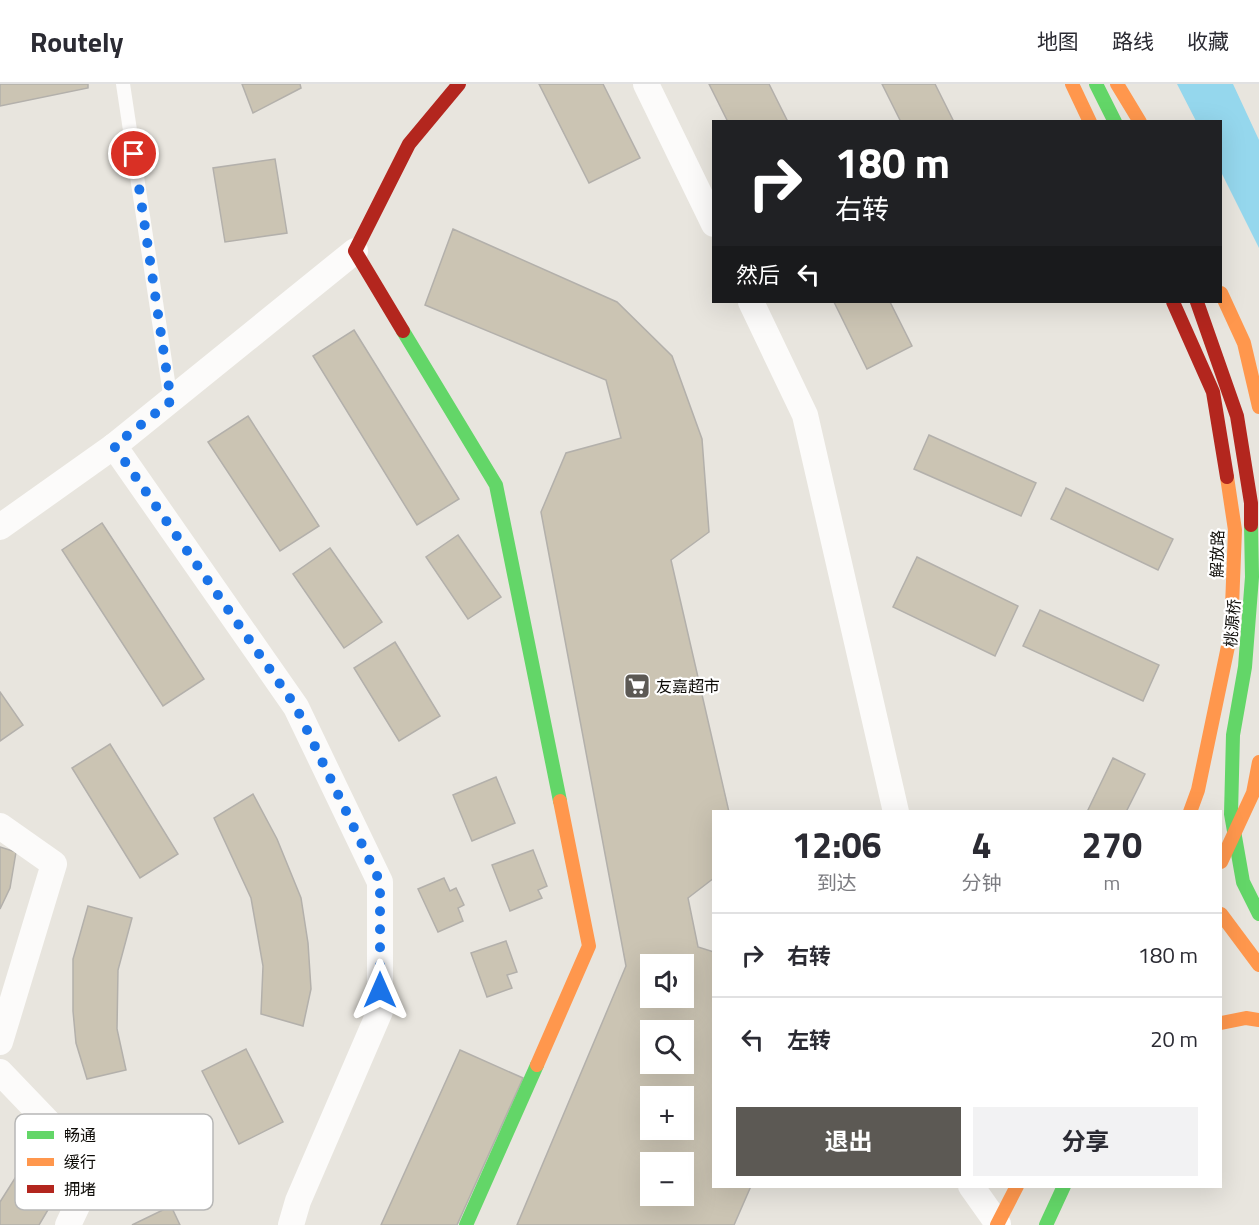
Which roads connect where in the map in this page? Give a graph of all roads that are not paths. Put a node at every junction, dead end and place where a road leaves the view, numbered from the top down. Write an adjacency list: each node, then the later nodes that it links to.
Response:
1 (123, 84): 16 (lane)
2 (459, 84): 11 (main road)
3 (646, 84): 10 (street)
4 (1072, 84): 7 (main road)
5 (1096, 84): 8 (main road)
6 (1117, 84): 9 (main road)
7 (1089, 120)
8 (1114, 120)
9 (1139, 120)
10 (712, 220)
11 (355, 251): 16 (street); 45 (main road)
12 (1222, 295): 17 (main road)
13 (751, 303): 23 (street)
14 (1173, 303): 21 (main road, 解放路)
15 (1197, 303): 31 (main road, 桃源桥)
16 (171, 401): 18 (street)
17 (1259, 407)
18 (114, 446): 19 (street); 44 (street)
19 (0, 527)
20 (1259, 762): 22 (main road)
21 (1197, 790): 24 (main road, 解放路); 25 (main road)
22 (1253, 793): 26 (main road); 28 (main road)
23 (896, 810)
24 (1191, 810)
25 (1198, 810)
26 (1259, 816)
27 (0, 826): 35 (street)
28 (1222, 859)
29 (1233, 897): 31 (main road)
30 (1222, 915): 32 (main road)
31 (1259, 915)
32 (1259, 965)
33 (1259, 1020): 34 (main road)
34 (1222, 1023)
35 (0, 1042)
36 (0, 1072): 37 (street)
37 (40, 1114)
38 (972, 1188): 42 (street)
39 (1016, 1188): 42 (main road)
40 (1063, 1188): 46 (main road)
41 (75, 1210): 43 (street)
42 (998, 1224)
43 (68, 1225)
44 (291, 1225)
45 (466, 1225)
46 (1046, 1225)

